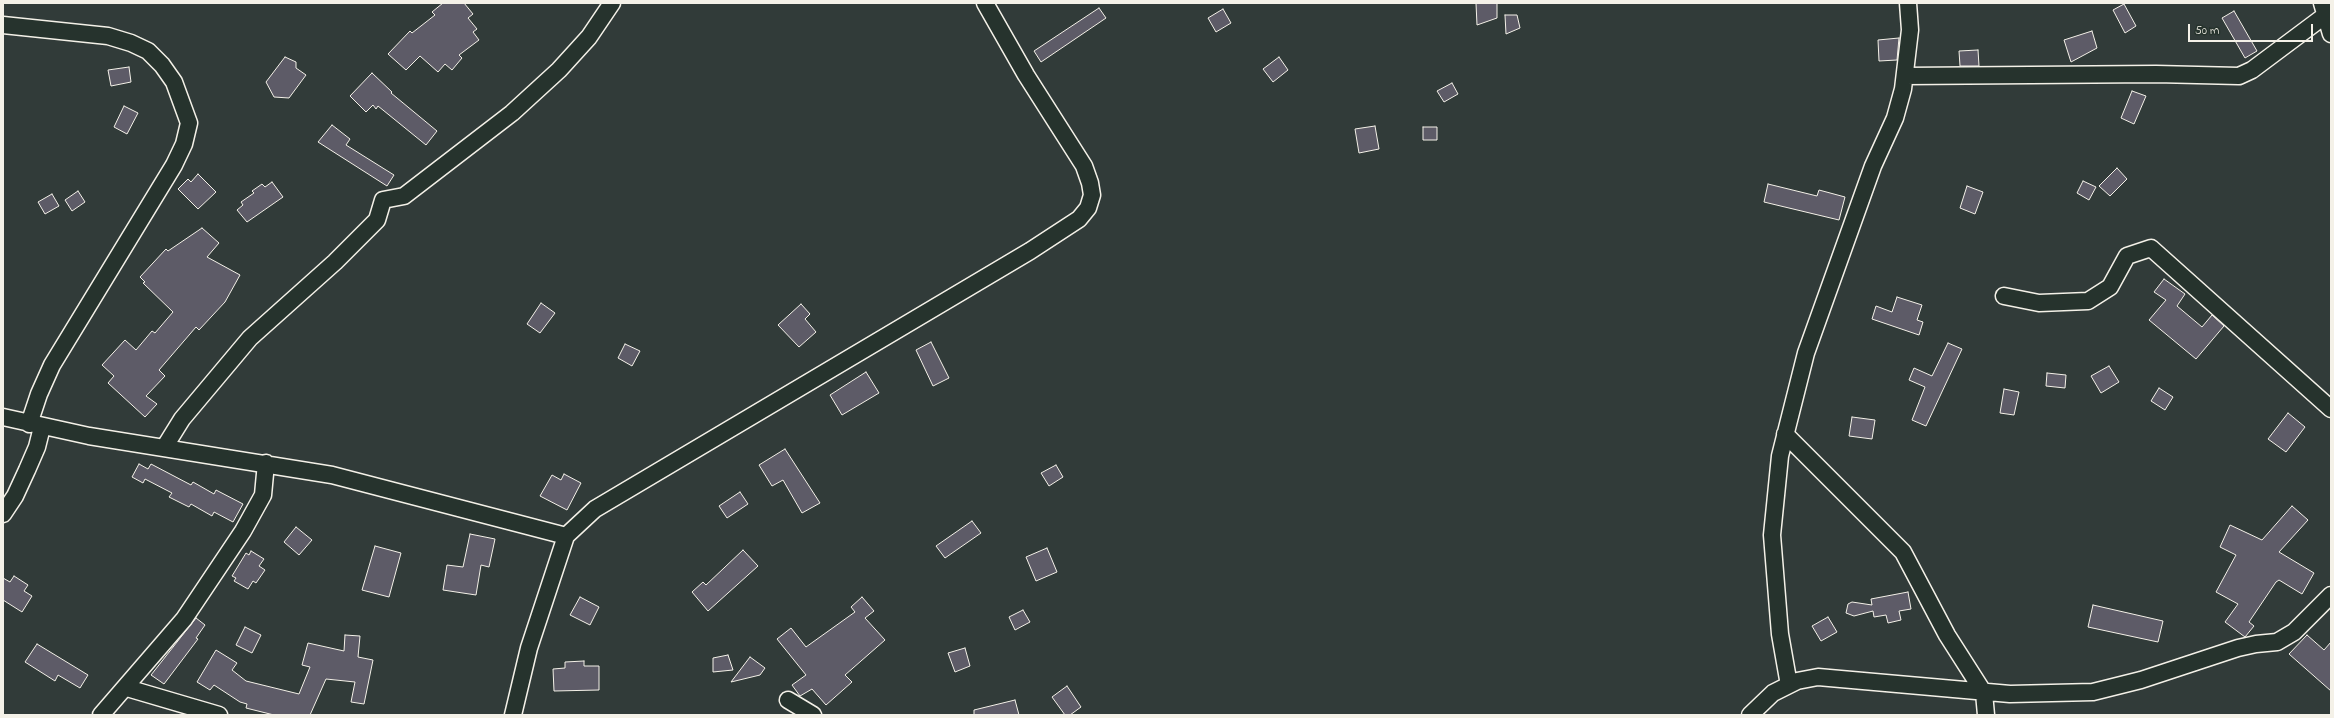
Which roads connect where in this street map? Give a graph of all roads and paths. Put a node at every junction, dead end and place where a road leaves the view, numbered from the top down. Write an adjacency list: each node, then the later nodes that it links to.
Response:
1 (612, 3): 13 (street)
2 (985, 3): 16 (street)
3 (1908, 3): 7 (street)
4 (2326, 9): 6 (street); 7 (street)
5 (3, 25): 11 (street)
6 (2331, 34)
7 (1905, 76): 12 (street)
8 (2004, 296): 9 (street)
9 (2331, 409)
10 (3, 416): 11 (street)
11 (36, 425): 13 (street); 15 (street)
12 (1785, 434): 18 (street); 20 (street)
13 (164, 448): 14 (street)
14 (266, 464): 16 (street); 19 (street)
15 (3, 514)
16 (566, 536): 24 (street)
17 (2331, 595): 20 (street)
18 (1788, 685): 20 (street); 26 (street)
19 (127, 688): 22 (street); 23 (street)
20 (1984, 692): 27 (street)
21 (788, 700): 25 (street)
22 (101, 715)
23 (219, 715)
24 (513, 715)
25 (813, 715)
26 (1750, 715)
27 (1986, 715)

